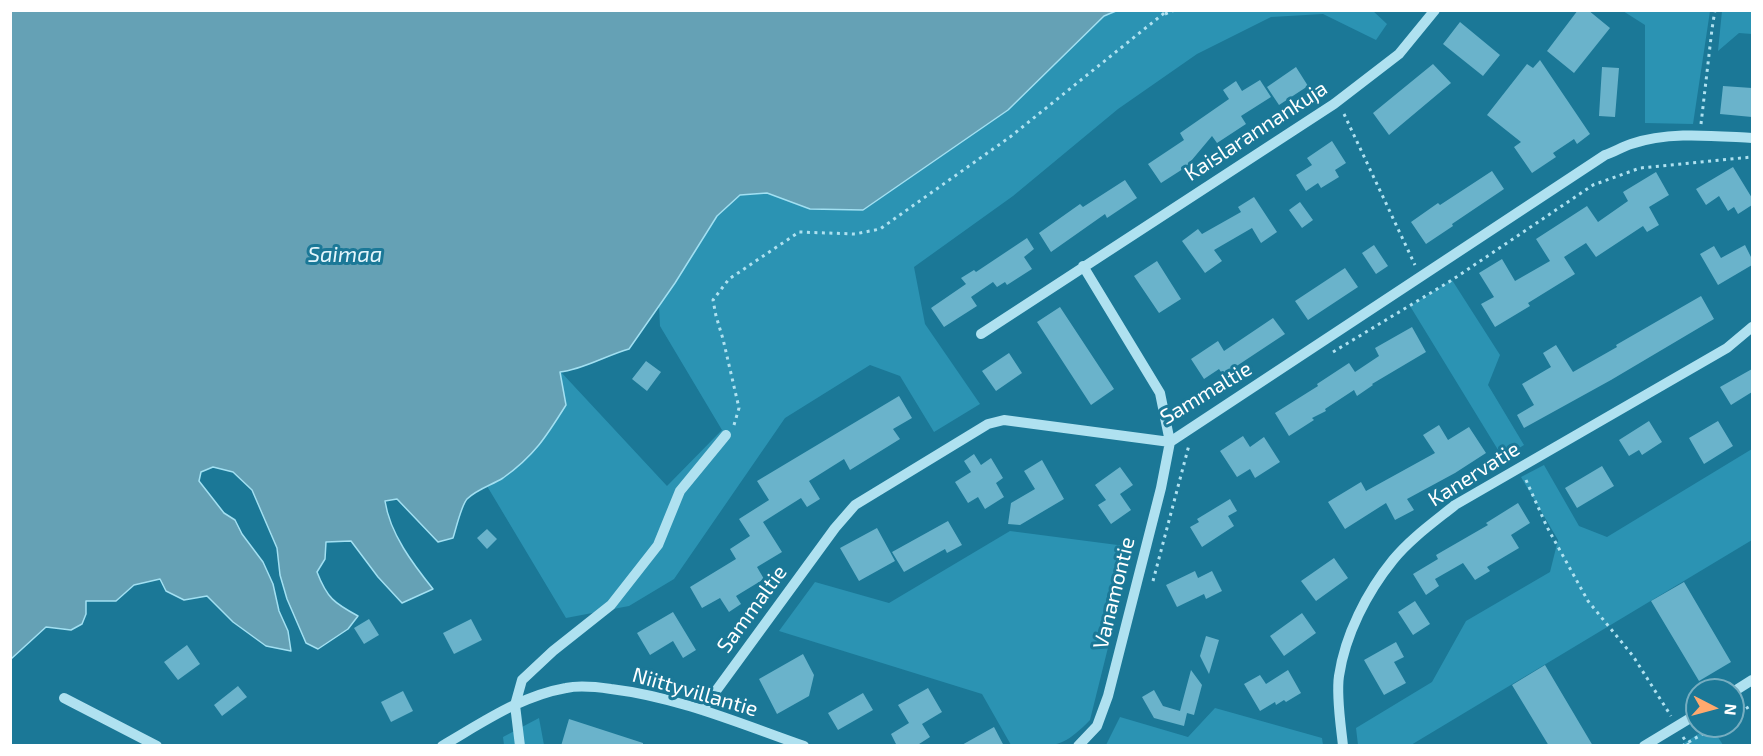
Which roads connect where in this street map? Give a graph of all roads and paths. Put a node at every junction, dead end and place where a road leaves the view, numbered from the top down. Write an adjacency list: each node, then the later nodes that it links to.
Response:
1 (1168, 10): 5 (path)
2 (1175, 10): 5 (path)
3 (1435, 10): 6 (street, Kaislarannankuja)
4 (1715, 10): 7 (path)
5 (1162, 16): 15 (path)
6 (1338, 101): 10 (street, Kaislarannankuja); 11 (path)
7 (1700, 135): 8 (street, Sammaltie); 11 (street, Sammaltie)
8 (1752, 138)
9 (1752, 157): 14 (path)
10 (1083, 266): 13 (street, Kaislarannankuja); 16 (street)
11 (1420, 277): 16 (street, Sammaltie)
12 (1752, 327): 17 (street, Kanervatie)
13 (981, 334)
14 (1330, 355)
15 (726, 435): 19 (street)
16 (1170, 442): 20 (street, Sammaltie); 28 (street, Vanamontie)
17 (1520, 468): 22 (path); 29 (street, Kanervatie)
18 (64, 698): 24 (street)
19 (515, 705): 20 (street, Niittyvillantie); 25 (street, Niittyvillantie); 26 (street)
20 (702, 710): 27 (street, Niittyvillantie)
21 (1685, 721): 22 (street)
22 (1677, 726): 23 (path); 30 (street)
23 (1688, 744): 31 (path)
24 (157, 746)
25 (442, 746)
26 (520, 746)
27 (804, 746)
28 (1078, 746)
29 (1343, 746)
30 (1644, 746)
31 (1682, 746)

